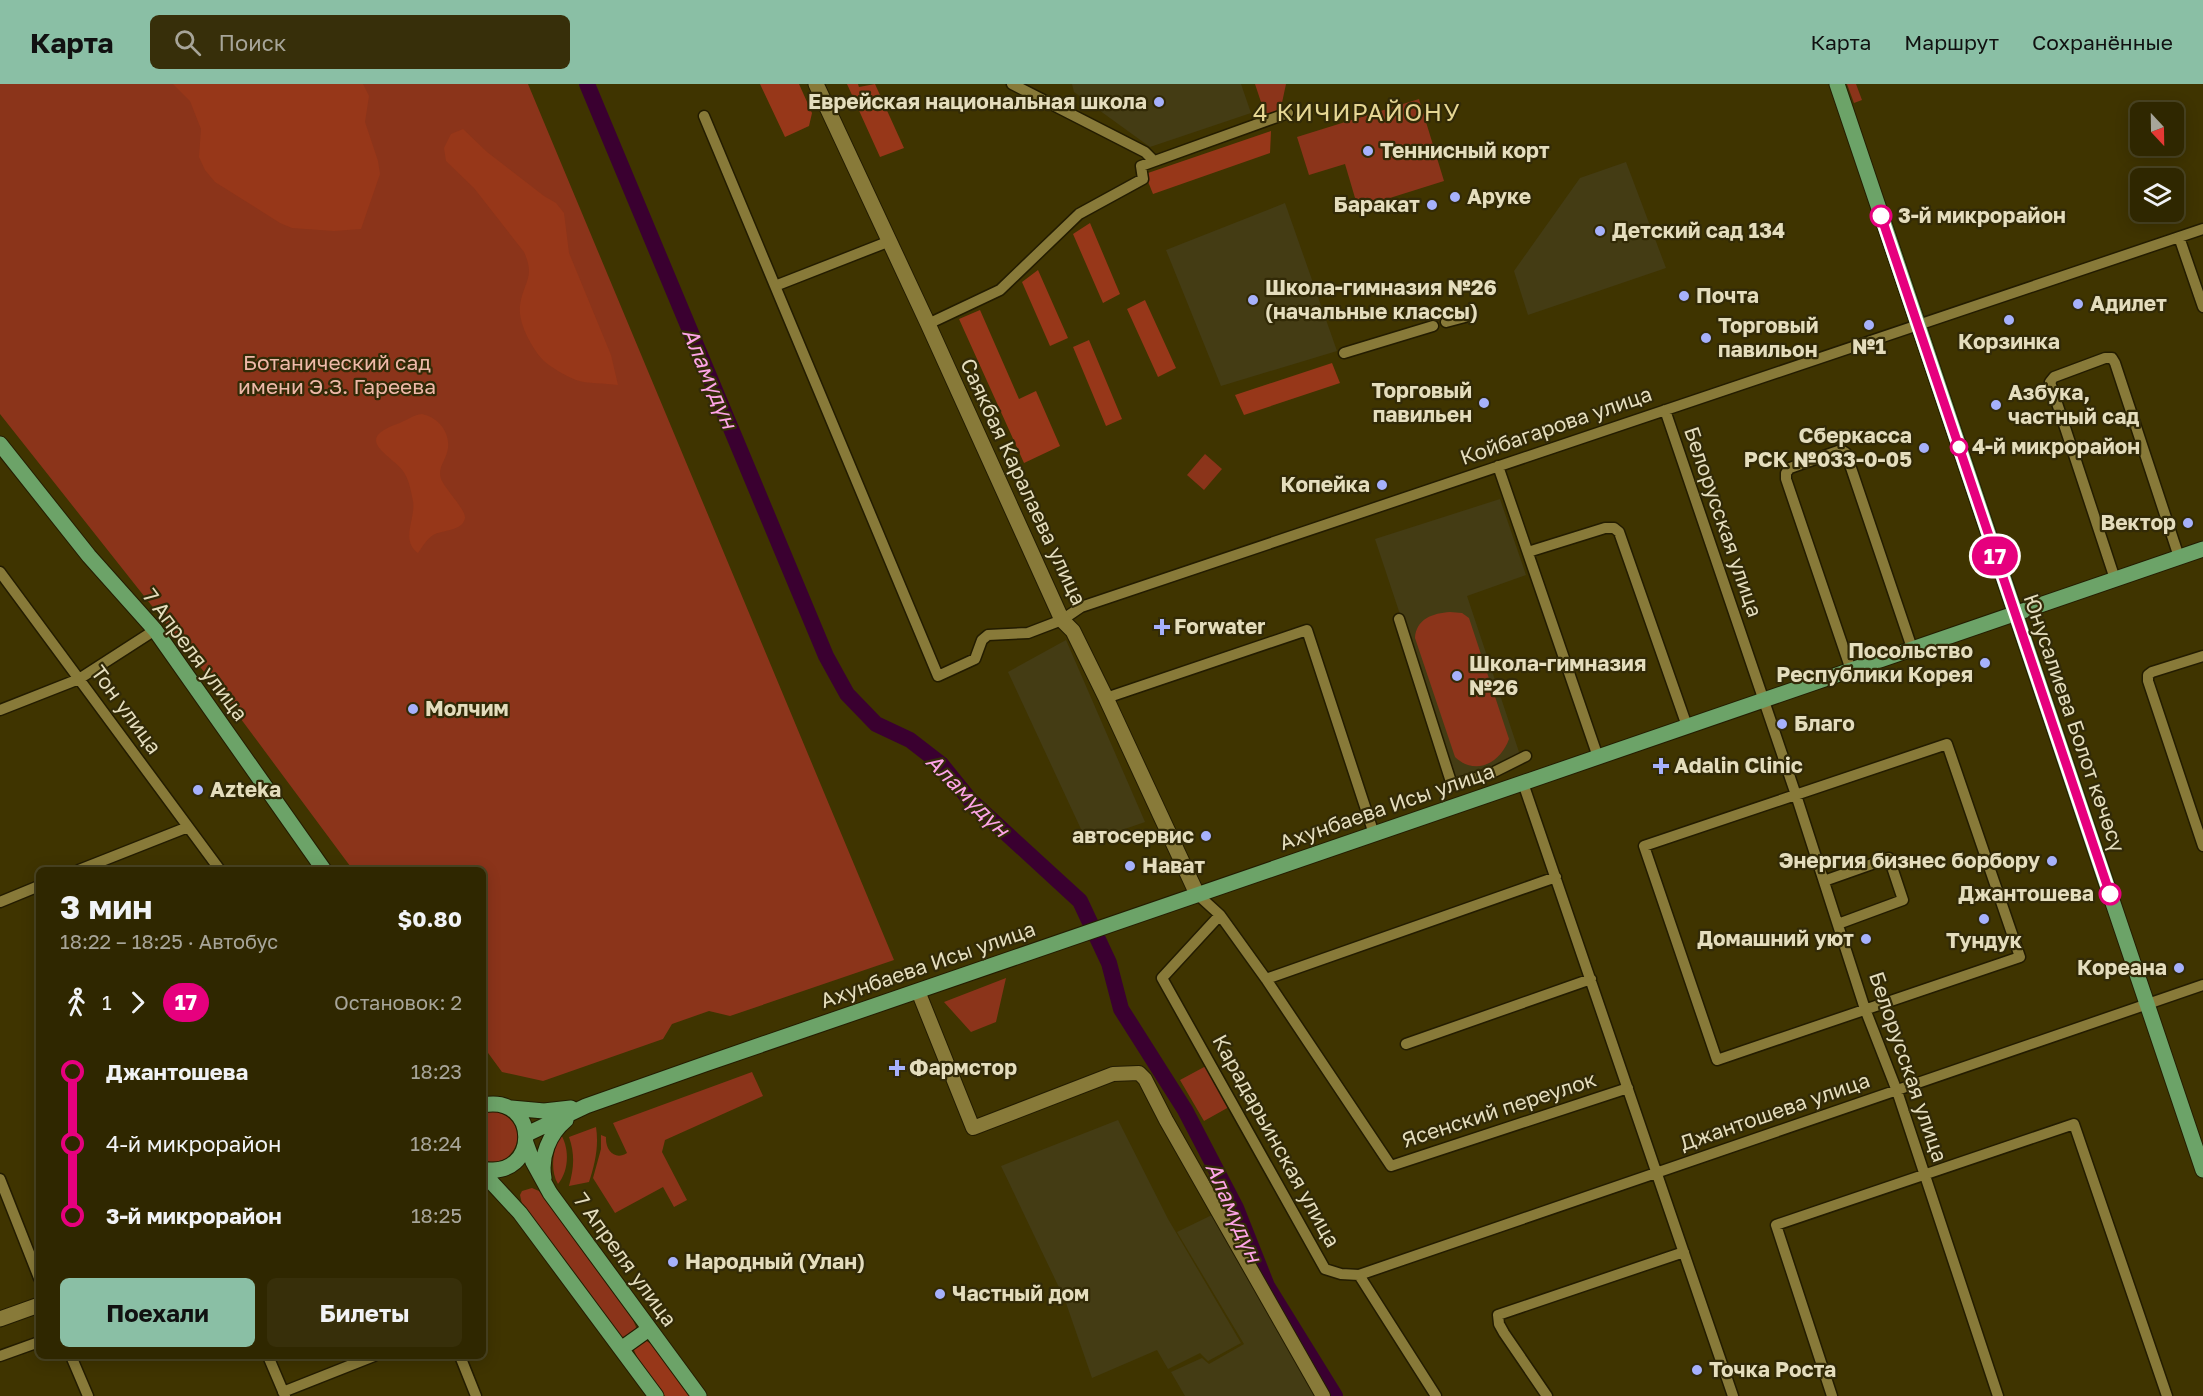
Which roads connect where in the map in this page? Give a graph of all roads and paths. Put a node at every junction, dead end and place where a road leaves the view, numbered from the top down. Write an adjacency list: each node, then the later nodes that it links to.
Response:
1 (816, 84): 9 (main road, Саякбая Каралаева улица)
2 (1012, 84): 6 (street)
3 (1837, 84): 15 (main road, Юнусалиева Болот көчөсү)
4 (1288, 113): 6 (street)
5 (704, 116): 10 (street)
6 (1154, 161): 14 (street)
7 (2203, 229): 8 (street, Койбагарова улица)
8 (2179, 237): 11 (street); 15 (street, Койбагарова улица)
9 (890, 241): 10 (street); 14 (main road, Саякбая Каралаева улица)
10 (775, 286): 28 (street, Койбагарова улица)
11 (2203, 307)
12 (1465, 317): 13 (street)
13 (1446, 322)
14 (928, 324): 28 (main road, Саякбая Каралаева улица)
15 (1918, 324): 18 (street, Койбагарова улица); 26 (main road, Юнусалиева Болот көчөсү)
16 (1433, 326): 17 (street)
17 (1344, 353)
18 (1665, 410): 20 (street, Койбагарова улица); 35 (street, Белорусская улица)
19 (0, 444): 29 (main road, 7 Апреля улица)
20 (1498, 466): 22 (street); 28 (street, Койбагарова улица)
21 (2203, 549): 23 (main road, Ахунбаева Исы улица)
22 (1528, 552): 37 (street); 39 (street)
23 (2179, 557): 25 (main road, Ахунбаева Исы улица); 25 (street)
24 (0, 572): 33 (street, Тон улица)
25 (2115, 579): 26 (main road, Ахунбаева Исы улица)
26 (2014, 614): 30 (main road, Ахунбаева Исы улица); 59 (main road, Юнусалиева Болот көчөсү)
27 (1399, 619): 38 (street)
28 (1062, 620): 34 (main road, Саякбая Каралаева улица)
29 (155, 630): 33 (street); 47 (main road, 7 Апреля улица)
30 (1912, 648): 32 (main road, Ахунбаева Исы улица); 32 (street)
31 (2203, 656): 44 (street)
32 (1851, 670): 35 (main road, Ахунбаева Исы улица)
33 (79, 679): 36 (street); 42 (street, Тон улица)
34 (1106, 698): 43 (street); 51 (main road, Саякбая Каралаева улица)
35 (1763, 700): 37 (main road, Ахунбаева Исы улица); 41 (street, Белорусская улица)
36 (0, 710)
37 (1687, 726): 39 (main road, Ахунбаева Исы улица)
38 (1526, 756)
39 (1598, 757): 40 (main road, Ахунбаева Исы улица)
40 (1523, 783): 43 (main road, Ахунбаева Исы улица); 48 (street)
41 (1796, 795): 49 (street, Белорусская улица); 60 (street); 60 (street)
42 (188, 827): 45 (street); 46 (street, Тон улица)
43 (1374, 834): 51 (main road, Ахунбаева Исы улица)
44 (2203, 846)
45 (87, 867)
46 (218, 867)
47 (322, 867)
48 (1556, 877): 55 (street); 56 (street)
49 (1824, 881): 54 (street, Белорусская улица); 54 (street)
50 (36, 887): 52 (street)
51 (1197, 894): 53 (street); 58 (main road, Ахунбаева Исы улица)
52 (0, 902)
53 (1220, 915): 55 (street, Ясенский переулок); 78 (street, Карадарьинская улица)
54 (1838, 924): 60 (street, Белорусская улица)
55 (1266, 979): 62 (street, Ясенский переулок)
56 (1591, 979): 61 (street); 62 (street)
57 (2203, 985): 59 (street, Джантошева улица)
58 (918, 991): 67 (main road, Ахунбаева Исы улица); 94 (street)
59 (2147, 1004): 63 (street, Джантошева улица); 69 (main road, Юнусалиева Болот көчөсү)
60 (1865, 1009): 63 (street, Белорусская улица)
61 (1406, 1044)
62 (1628, 1088): 71 (street)
63 (1897, 1091): 71 (street, Джантошева улица); 73 (street, Белорусская улица)
64 (486, 1094): 66 (main road)
65 (486, 1105): 66 (main road, Ахунбаева Исы улица)
66 (506, 1106): 67 (main road, Ахунбаева Исы улица); 68 (main road, 7 Апреля улица)
67 (586, 1106): 68 (main road, Ахунбаева Исы улица); 75 (main road)
68 (526, 1138): 70 (main road); 75 (main road, 7 Апреля улица)
69 (2203, 1170)
70 (486, 1171)
71 (1657, 1173): 76 (street); 78 (street, Джантошева улица)
72 (486, 1174): 83 (main road)
73 (1925, 1174): 98 (street); 99 (street, Белорусская улица); 100 (street)
74 (0, 1179): 77 (street)
75 (545, 1185): 81 (main road, 7 Апреля улица)
76 (1684, 1252): 96 (street); 97 (street)
77 (36, 1270)
78 (1359, 1275): 95 (street)
79 (36, 1306): 80 (main road)
80 (0, 1319)
81 (649, 1329): 83 (main road); 93 (main road, 7 Апреля улица)
82 (36, 1343): 84 (street)
83 (621, 1350): 92 (main road)
84 (0, 1356)
85 (72, 1359): 90 (street)
86 (269, 1359): 89 (street)
87 (367, 1359): 89 (street)
88 (461, 1359): 91 (street)
89 (284, 1394)
90 (88, 1396)
91 (476, 1396)
92 (656, 1396)
93 (699, 1396)
94 (1323, 1396)
95 (1436, 1396)
96 (1547, 1396)
97 (1733, 1396)
98 (1832, 1396)
99 (1998, 1396)
100 (2167, 1396)

